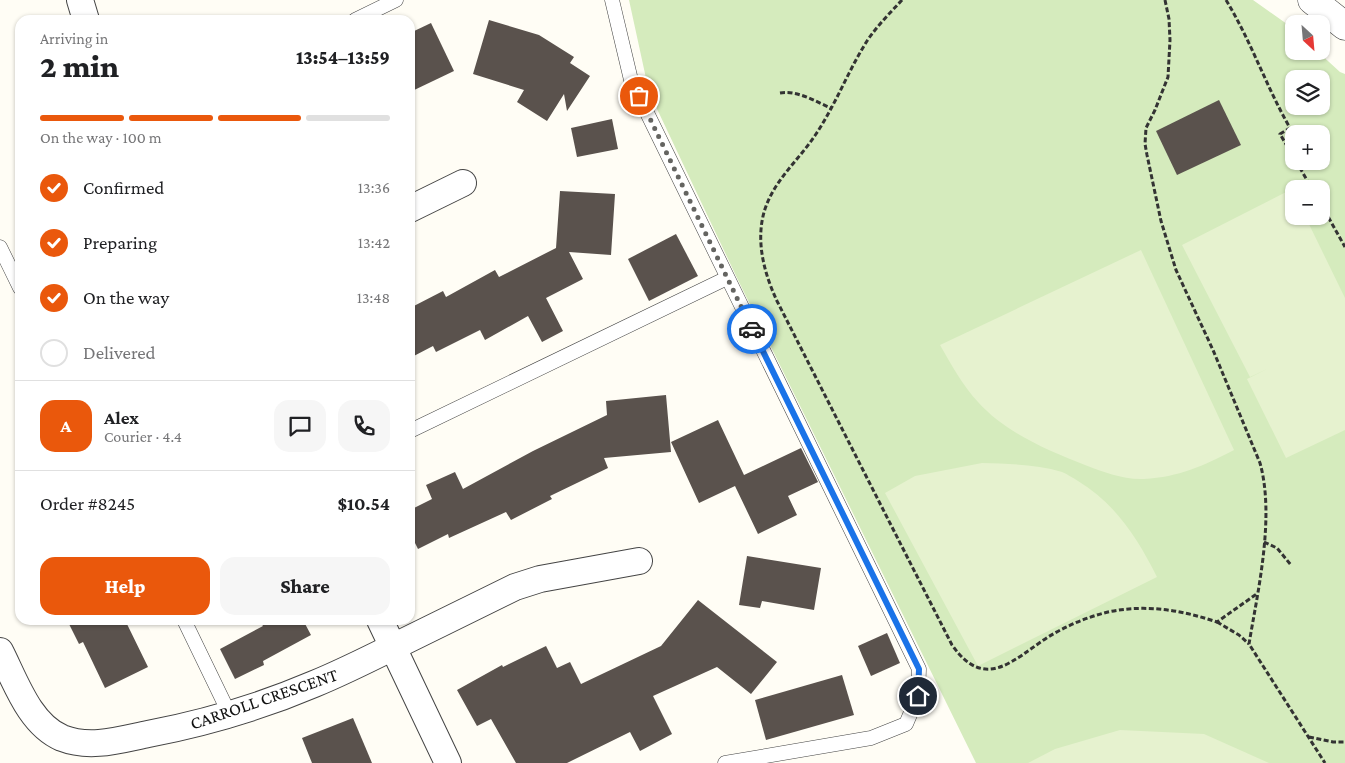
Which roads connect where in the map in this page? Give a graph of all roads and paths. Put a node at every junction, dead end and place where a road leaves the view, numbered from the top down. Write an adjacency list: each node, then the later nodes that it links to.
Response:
1 (80, 0): 8 (street)
2 (396, 0): 9 (lane)
3 (612, 0): 22 (lane)
4 (902, 0): 12 (path)
5 (1164, 0): 24 (path)
6 (1226, 0): 13 (path)
7 (1312, 0): 10 (street)
8 (84, 15)
9 (365, 15)
10 (1345, 26)
11 (780, 93): 12 (path)
12 (831, 108): 28 (path)
13 (1288, 125)
14 (1285, 131): 15 (path)
15 (1285, 143)
16 (463, 183): 17 (street)
17 (415, 207)
18 (1330, 220): 20 (path)
19 (0, 247): 21 (lane)
20 (1345, 247)
21 (15, 278)
22 (728, 278): 23 (lane); 38 (lane)
23 (415, 429)
24 (1264, 542): 26 (path); 27 (path)
25 (639, 561): 32 (street, CARROLL CRESCENT)
26 (1291, 565)
27 (1258, 593): 28 (path); 31 (path)
28 (1217, 622): 31 (path)
29 (186, 625): 34 (lane)
30 (382, 625): 32 (street)
31 (1249, 644): 35 (path)
32 (393, 647): 34 (street, CARROLL CRESCENT); 37 (street)
33 (0, 651): 34 (street, CARROLL CRESCENT)
34 (230, 714)
35 (1308, 737): 36 (path); 39 (path)
36 (1345, 742)
37 (448, 763)
38 (725, 763)
39 (1325, 763)

